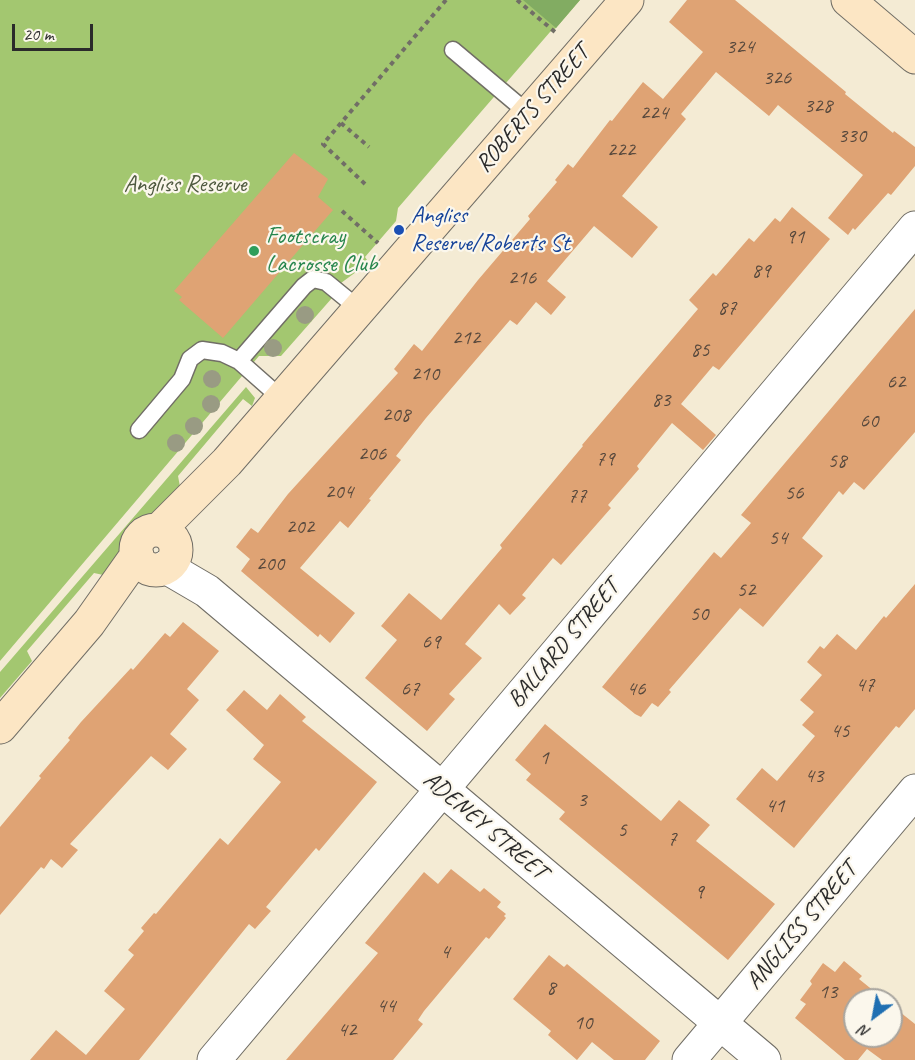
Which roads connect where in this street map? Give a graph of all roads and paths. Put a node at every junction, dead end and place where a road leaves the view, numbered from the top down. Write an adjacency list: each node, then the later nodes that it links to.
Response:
1 (446, 0): 9 (path)
2 (517, 0): 5 (path)
3 (627, 0): 8 (street, ROBERTS STREET)
4 (848, 0): 7 (street)
5 (555, 32)
6 (453, 50): 8 (lane)
7 (915, 57)
8 (529, 114): 15 (street, ROBERTS STREET)
9 (341, 123): 10 (path); 11 (path)
10 (369, 147)
11 (365, 184)
12 (342, 211): 14 (path)
13 (915, 228): 21 (street, BALLARD STREET)
14 (383, 248)
15 (359, 309): 16 (lane); 17 (street, ROBERTS STREET)
16 (239, 361): 17 (lane); 18 (lane)
17 (282, 399): 19 (street, ROBERTS STREET)
18 (139, 430)
19 (161, 553): 20 (street, ROBERTS STREET); 21 (street, ADENEY STREET)
20 (0, 727)
21 (441, 790): 23 (street, ADENEY STREET); 24 (street, BALLARD STREET)
22 (915, 791): 23 (street, ANGLISS STREET)
23 (720, 1023): 25 (street, ANGLISS STREET); 26 (street, ADENEY STREET)
24 (214, 1060)
25 (689, 1060)
26 (764, 1060)

